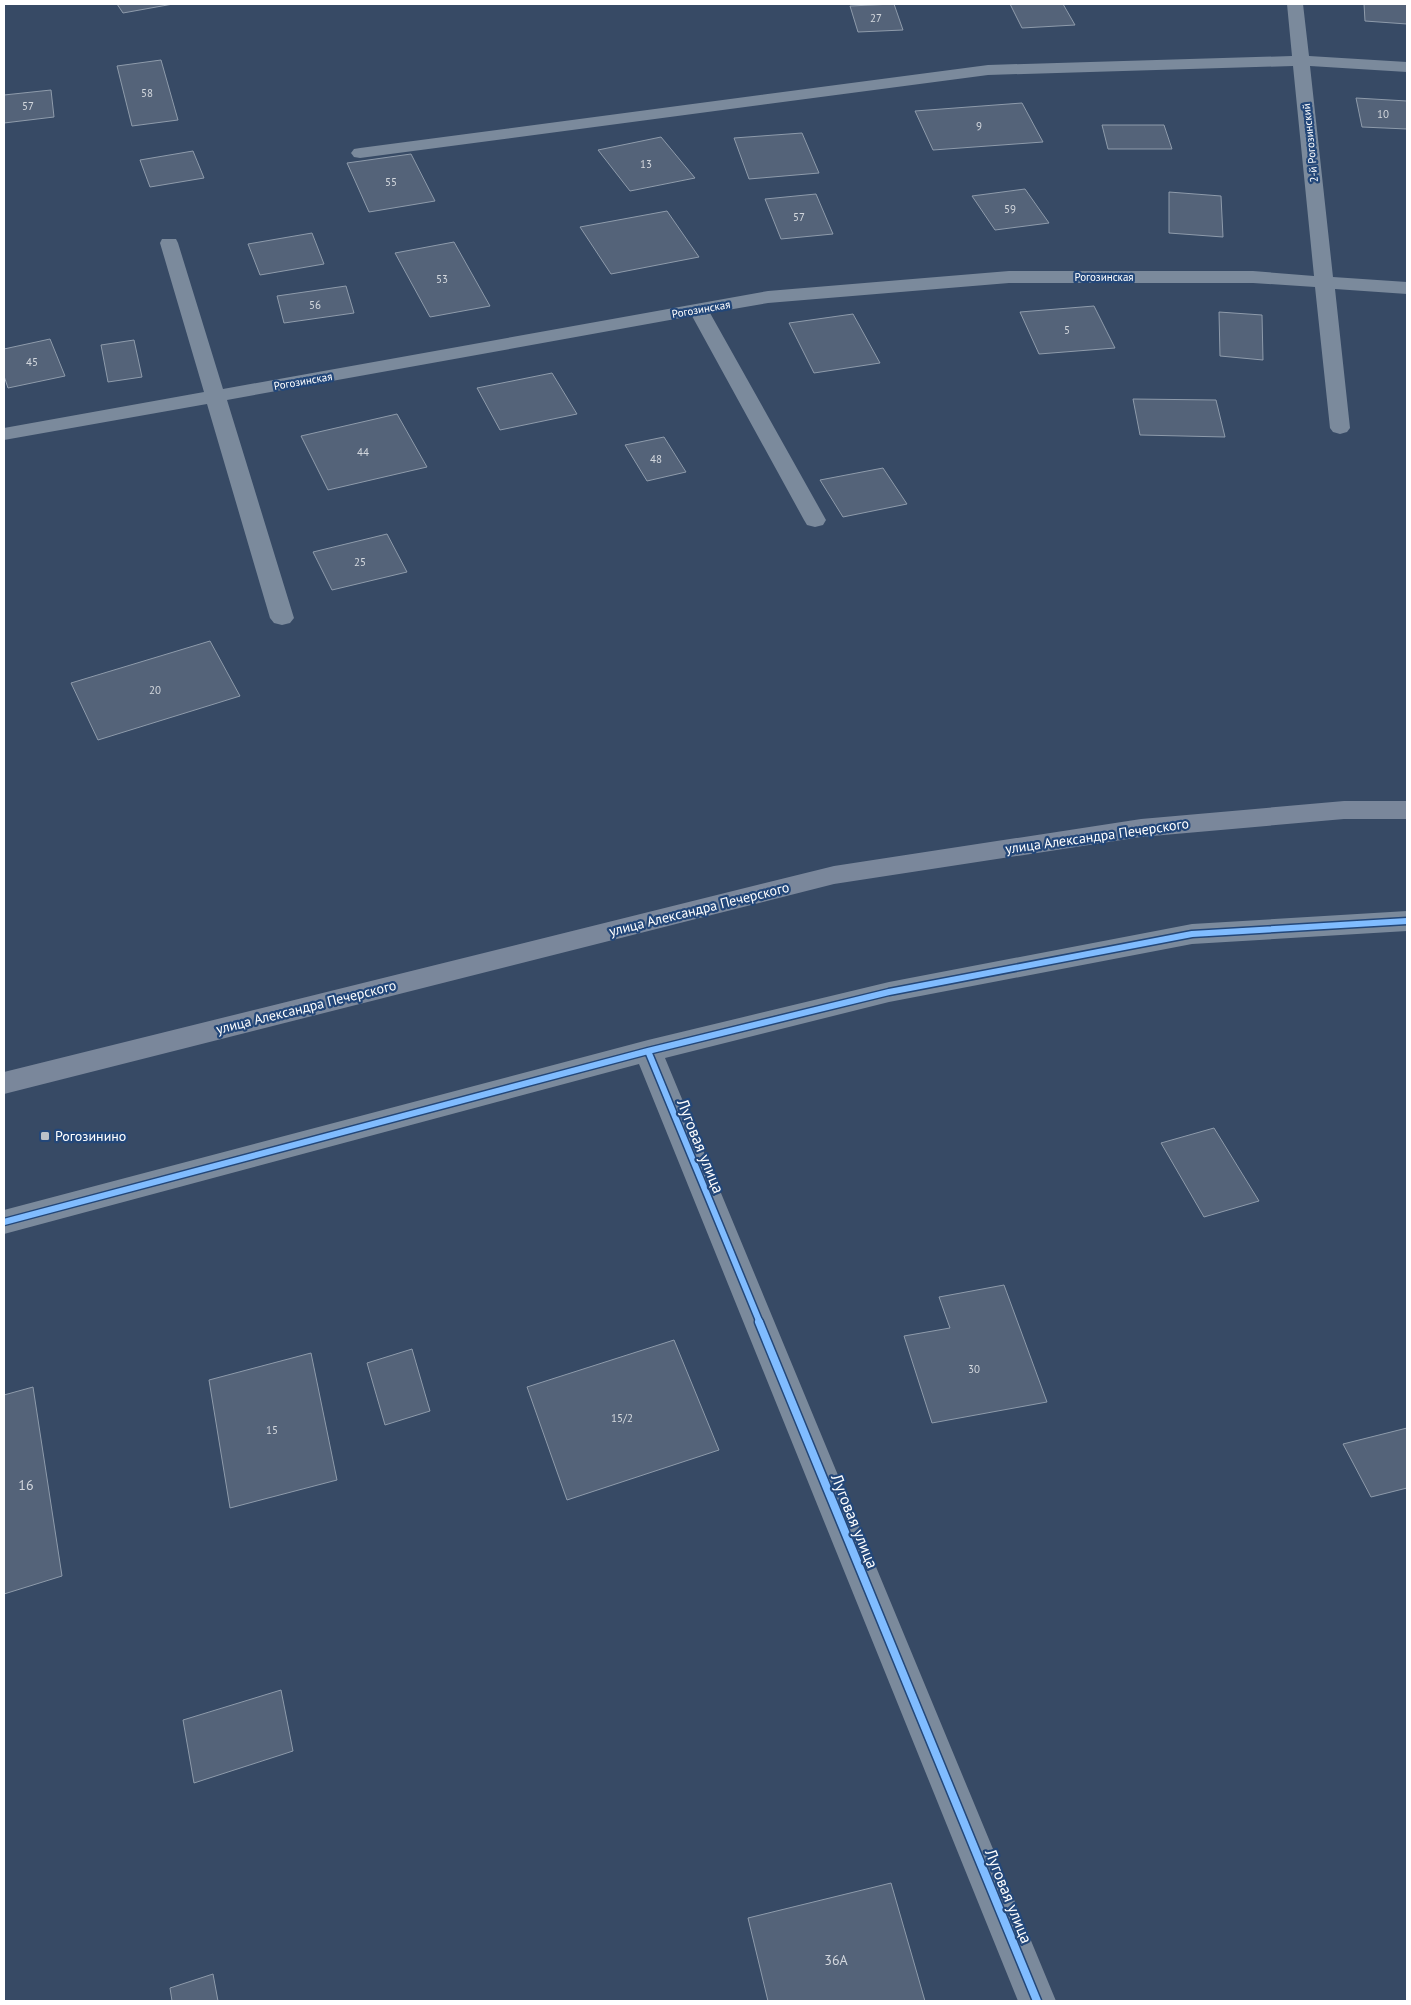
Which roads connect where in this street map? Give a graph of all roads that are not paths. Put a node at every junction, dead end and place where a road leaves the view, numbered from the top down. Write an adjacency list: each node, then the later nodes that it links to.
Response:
1 (1295, 4): 2 (street, 2-й Рогозинский)
2 (1301, 61): 3 (street); 4 (street); 6 (street, 2-й Рогозинский)
3 (1407, 67)
4 (360, 153)
5 (169, 243): 9 (street)
6 (1324, 282): 7 (street, Рогозинская); 8 (street, Рогозинская); 10 (street, 2-й Рогозинский)
7 (1407, 288)
8 (698, 310): 9 (street, Рогозинская); 12 (street)
9 (216, 396): 11 (street, Рогозинская); 13 (street)
10 (1340, 428)
11 (4, 434)
12 (815, 520)
13 (282, 618)
14 (1407, 810): 17 (main road, улица Александра Печерского)
15 (1407, 921): 16 (street)
16 (648, 1051): 18 (street); 19 (street, Луговая улица)
17 (4, 1083)
18 (4, 1222)
19 (1038, 2001)

